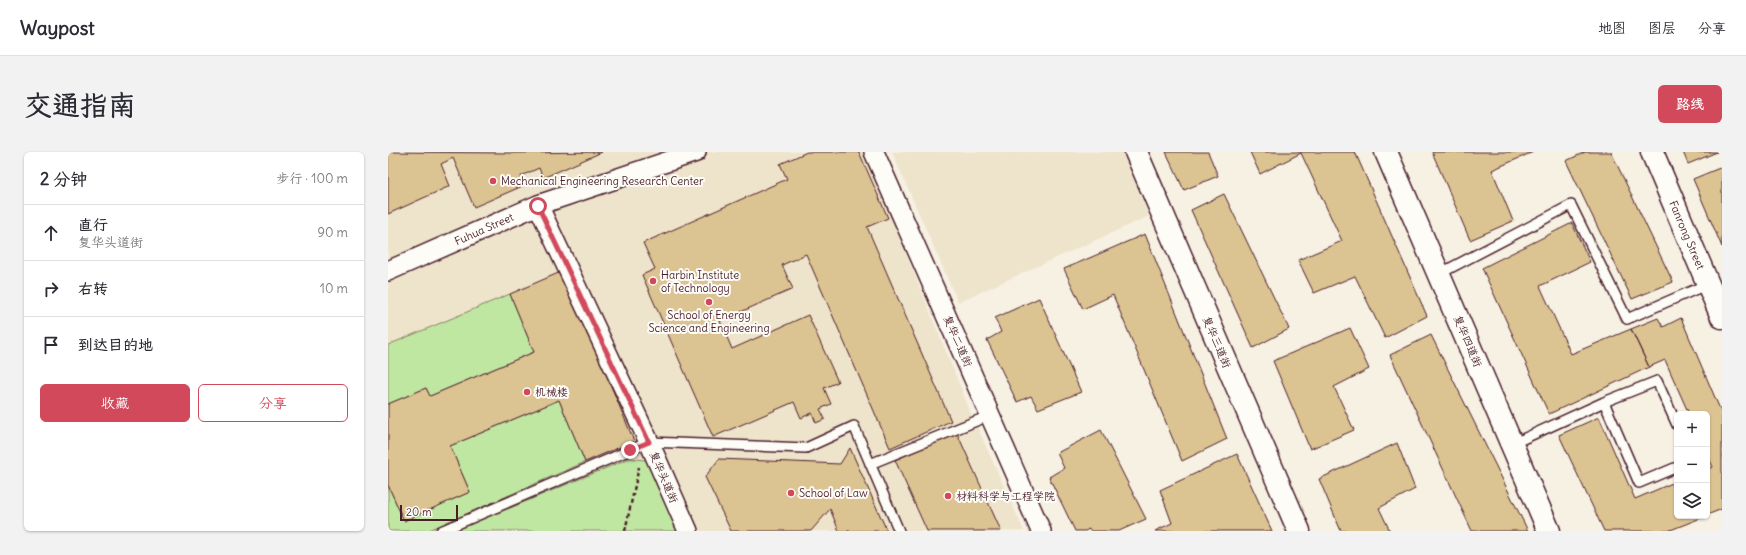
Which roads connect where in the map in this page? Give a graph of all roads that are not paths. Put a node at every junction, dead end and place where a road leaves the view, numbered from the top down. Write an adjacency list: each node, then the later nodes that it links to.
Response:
1 (696, 152): 6 (street, Fuhua Street)
2 (874, 152): 12 (street, 复华二道街)
3 (1136, 152): 22 (street, 复华三道街)
4 (1386, 152): 8 (street, 复华四道街)
5 (1652, 152): 9 (street, Fanrong Street)
6 (538, 206): 7 (street, Fuhua Street); 14 (street, 复华头道街)
7 (388, 271)
8 (1439, 274): 9 (lane); 15 (street, 复华四道街)
9 (1708, 284): 10 (street, Fanrong Street)
10 (1722, 317)
11 (1604, 402): 13 (lane); 15 (lane); 17 (lane)
12 (991, 415): 16 (lane); 21 (street, 复华二道街)
13 (1674, 418)
14 (649, 442): 16 (lane); 18 (lane); 19 (street, 复华头道街)
15 (1512, 444): 23 (street, 复华四道街)
16 (870, 464): 20 (lane)
17 (1674, 468)
18 (441, 531)
19 (688, 531)
20 (899, 531)
21 (1041, 531)
22 (1299, 531)
23 (1549, 531)

